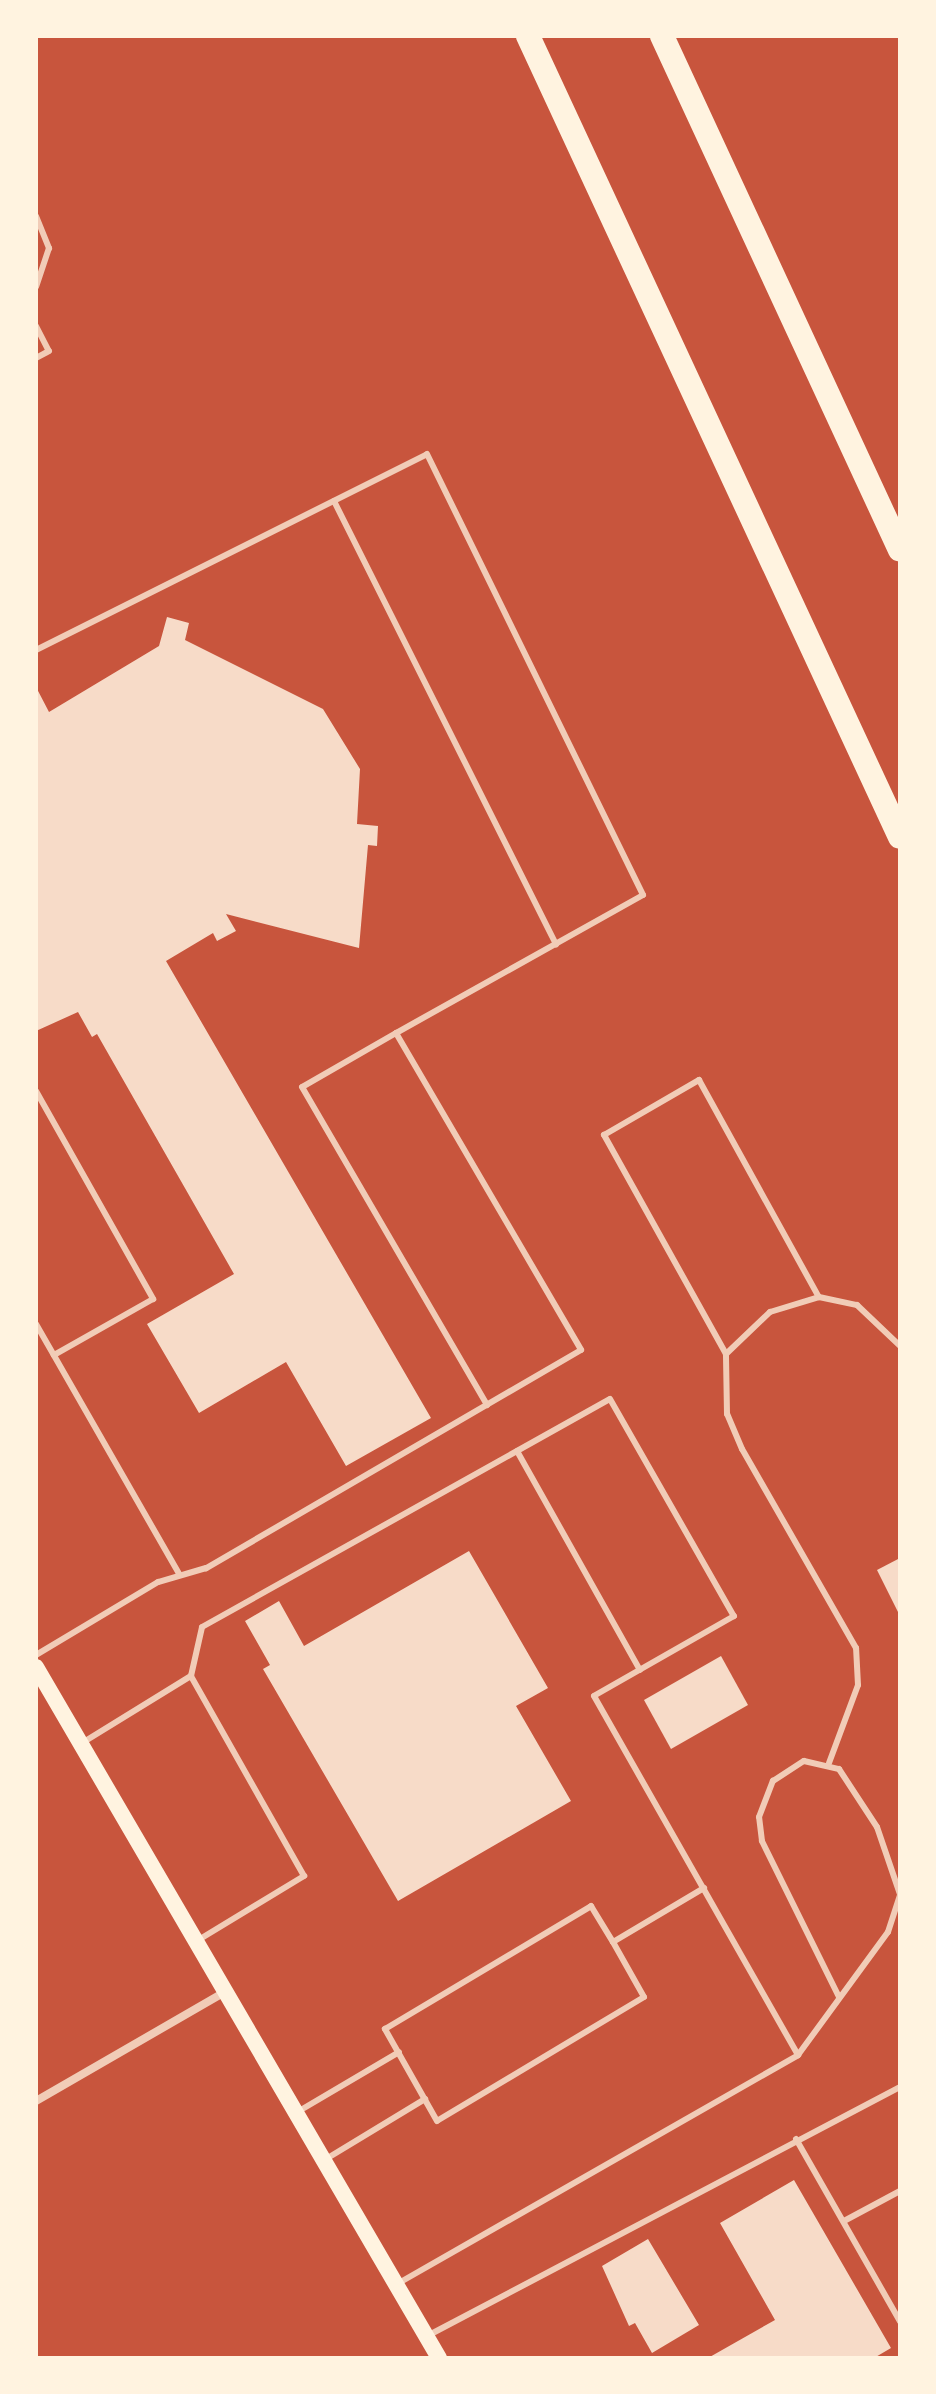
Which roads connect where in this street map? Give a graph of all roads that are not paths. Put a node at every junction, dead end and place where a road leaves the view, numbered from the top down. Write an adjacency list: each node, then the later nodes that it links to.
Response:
1 (528, 36): 10 (highway)
2 (662, 36): 8 (highway)
3 (36, 216): 4 (lane)
4 (36, 287)
5 (36, 326): 6 (lane)
6 (36, 358)
7 (334, 501): 9 (lane); 11 (lane); 11 (lane)
8 (900, 550)
9 (36, 650)
10 (900, 837)
11 (556, 944): 12 (lane)
12 (396, 1033): 19 (lane); 19 (lane)
13 (36, 1091): 18 (lane)
14 (819, 1297): 16 (lane); 17 (lane); 17 (lane)
15 (36, 1324): 18 (lane)
16 (900, 1346)
17 (726, 1354): 27 (lane)
18 (54, 1355): 21 (lane)
19 (487, 1405): 21 (lane)
20 (517, 1451): 24 (lane); 24 (lane); 25 (lane)
21 (180, 1575): 22 (lane)
22 (36, 1655)
23 (36, 1667): 26 (main road)
24 (640, 1670): 28 (lane)
25 (191, 1676): 26 (lane); 30 (lane)
26 (82, 1743): 30 (main road)
27 (829, 1763): 29 (lane); 33 (lane)
28 (704, 1888): 31 (lane); 35 (lane)
29 (900, 1895): 33 (lane)
30 (200, 1939): 32 (main road)
31 (613, 1942): 34 (lane); 37 (lane)
32 (230, 1989): 38 (street); 39 (main road)
33 (839, 1997): 35 (lane)
34 (399, 2052): 37 (lane); 39 (lane)
35 (798, 2055): 44 (lane)
36 (900, 2087): 40 (lane)
37 (425, 2099): 41 (lane)
38 (36, 2101)
39 (299, 2111): 41 (main road)
40 (796, 2139): 43 (lane); 48 (lane)
41 (326, 2159): 44 (main road)
42 (900, 2191): 43 (lane)
43 (844, 2221): 46 (lane)
44 (397, 2284): 48 (main road)
45 (900, 2300): 46 (lane)
46 (891, 2305): 47 (lane)
47 (900, 2321)
48 (427, 2336): 49 (main road)
49 (439, 2358)

